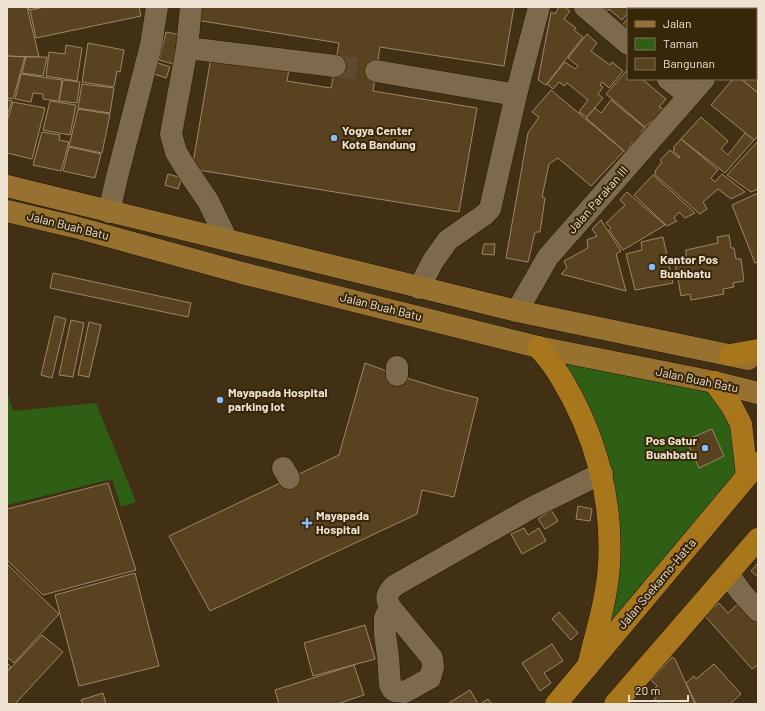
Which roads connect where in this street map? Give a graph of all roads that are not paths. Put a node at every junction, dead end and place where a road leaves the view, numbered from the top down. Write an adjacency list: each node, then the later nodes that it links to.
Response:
1 (157, 7): 16 (street)
2 (191, 7): 6 (street)
3 (539, 7): 11 (street)
4 (585, 7): 5 (street)
5 (627, 43)
6 (187, 48): 7 (street); 18 (street)
7 (335, 66)
8 (376, 71): 11 (street)
9 (669, 80): 12 (street)
10 (703, 80): 12 (street, Jalan Parakan III)
11 (516, 95): 19 (street)
12 (689, 96): 20 (street, Jalan Parakan III)
13 (7, 186): 14 (main road, Jalan Buah Batu)
14 (83, 205): 16 (main road, Jalan Buah Batu); 17 (main road)
15 (7, 211): 17 (main road, Jalan Buah Batu)
16 (109, 212): 18 (main road, Jalan Buah Batu)
17 (75, 227): 21 (main road, Jalan Buah Batu)
18 (227, 240): 19 (main road, Jalan Buah Batu)
19 (419, 288): 20 (main road, Jalan Buah Batu)
20 (517, 311): 23 (main road, Jalan Buah Batu)
21 (538, 347): 25 (main road, Jalan Buah Batu); 28 (highway)
22 (758, 350): 23 (highway)
23 (730, 355): 24 (main road, Jalan Buah Batu)
24 (758, 361)
25 (714, 382): 26 (main road, Jalan Buah Batu); 27 (highway)
26 (758, 393)
27 (752, 470): 33 (highway, Jalan Soekarno-Hatta)
28 (602, 473): 31 (street); 33 (highway)
29 (758, 539): 30 (highway)
30 (728, 574): 32 (street); 35 (highway)
31 (390, 607)
32 (758, 611)
33 (588, 666): 34 (highway, Jalan Soekarno-Hatta)
34 (556, 704)
35 (615, 704)

